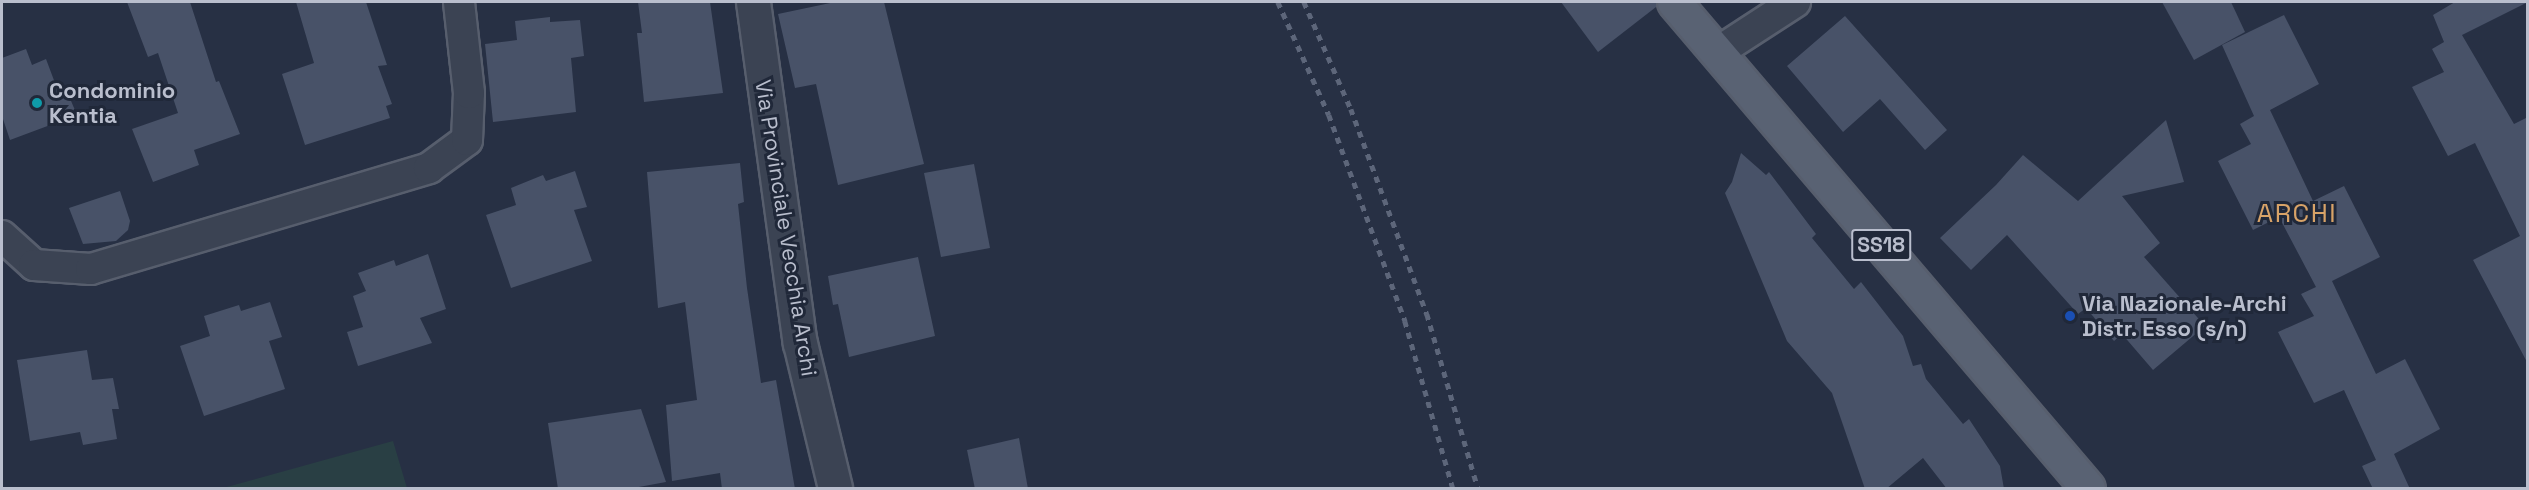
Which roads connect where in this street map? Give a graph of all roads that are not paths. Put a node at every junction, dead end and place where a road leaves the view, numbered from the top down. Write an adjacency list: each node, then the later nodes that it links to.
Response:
1 (459, 2): 6 (street)
2 (753, 2): 7 (street, Via Provinciale Vecchia Archi)
3 (1674, 2): 5 (main road, SS18)
4 (1795, 2): 5 (street)
5 (1718, 52): 8 (main road, SS18)
6 (2, 236)
7 (835, 489)
8 (2088, 489)

